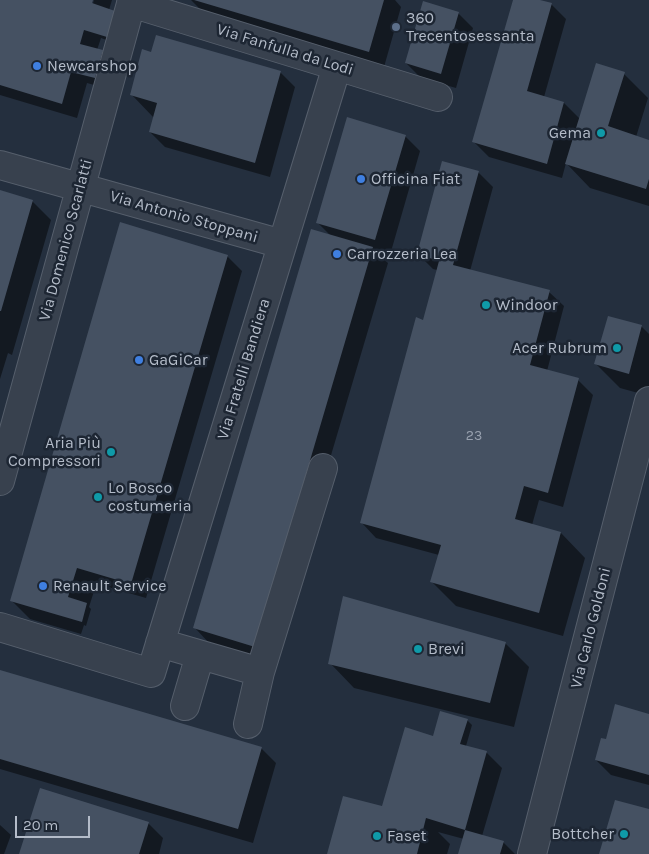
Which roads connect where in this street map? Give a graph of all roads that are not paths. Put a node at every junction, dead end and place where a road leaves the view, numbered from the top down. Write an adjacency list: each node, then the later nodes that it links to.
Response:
1 (131, 1): 2 (street, Via Fanfulla da Lodi); 5 (street, Via Domenico Scarlatti)
2 (337, 66): 3 (street, Via Fanfulla da Lodi); 6 (street, Via Fratelli Bandiera)
3 (438, 97)
4 (0, 165): 5 (street, Via Antonio Stoppani)
5 (81, 188): 6 (street, Via Antonio Stoppani); 9 (street, Via Domenico Scarlatti)
6 (282, 244): 11 (street, Via Fratelli Bandiera)
7 (649, 401): 16 (street, Via Carlo Goldoni)
8 (323, 468): 13 (street)
9 (0, 481)
10 (0, 628): 11 (street, Via Fratelli Bandiera)
11 (160, 643): 12 (street)
12 (200, 655): 13 (street); 14 (street)
13 (260, 672): 15 (street)
14 (185, 706)
15 (248, 724)
16 (532, 854)

